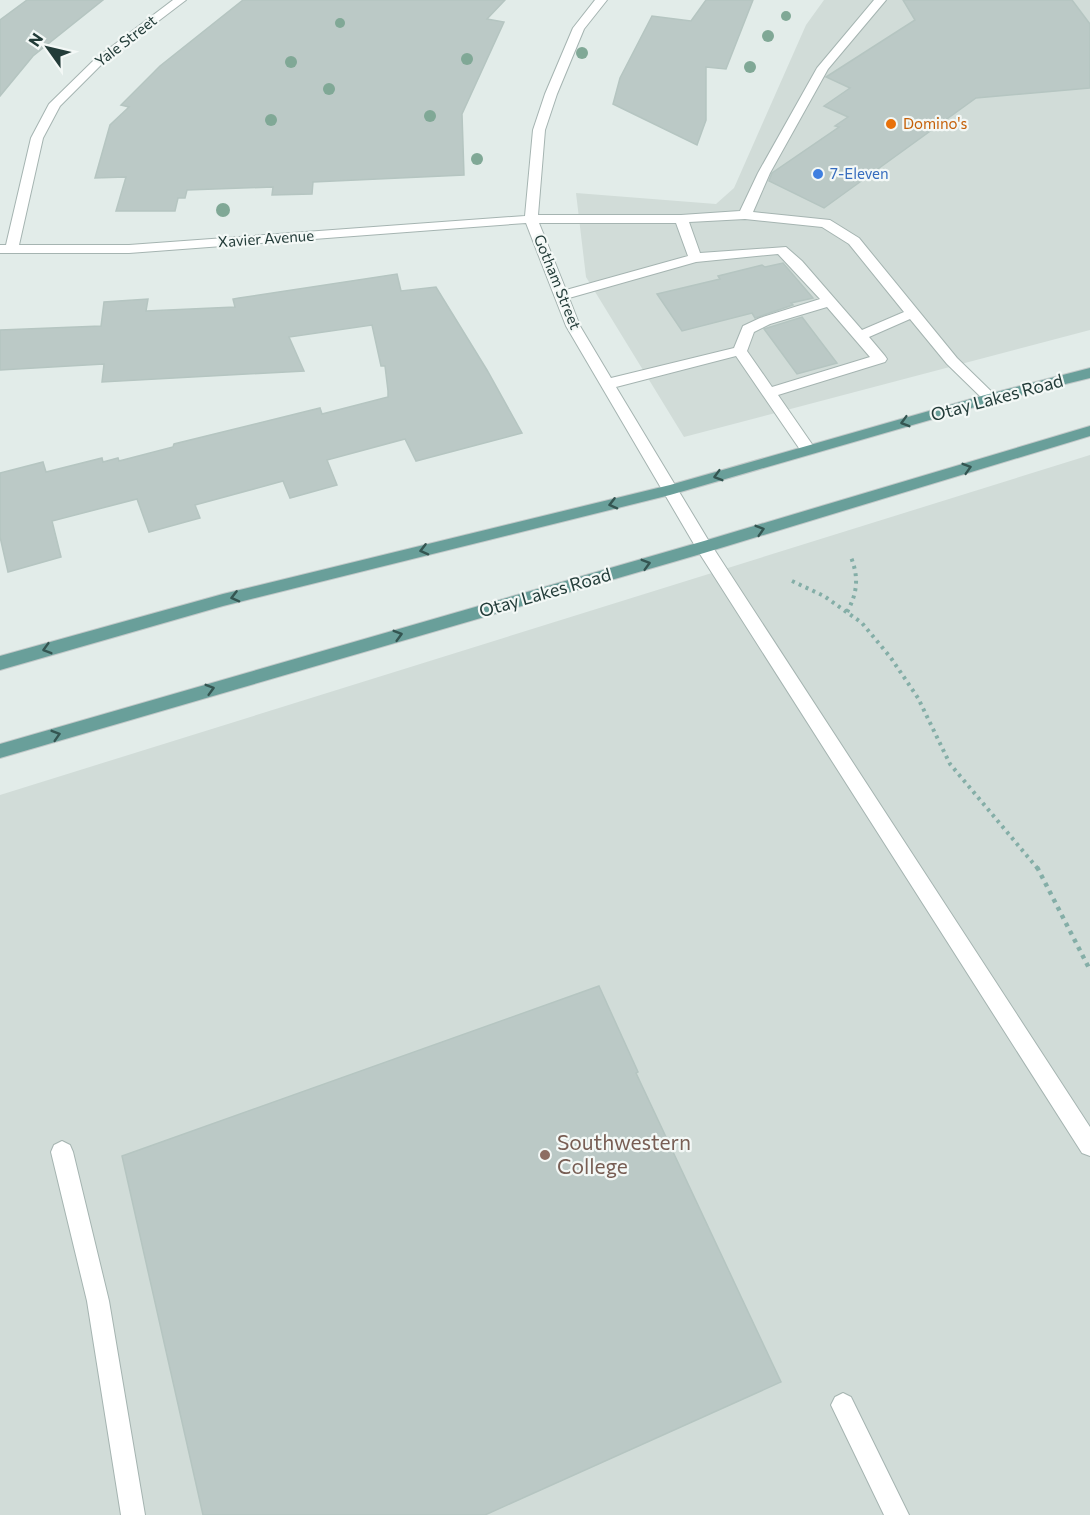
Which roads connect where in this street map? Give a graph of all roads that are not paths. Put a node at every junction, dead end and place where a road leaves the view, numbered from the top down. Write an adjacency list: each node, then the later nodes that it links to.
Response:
1 (180, 0): 7 (street, Yale Street)
2 (601, 0): 5 (street, Gotham Street)
3 (880, 0): 4 (street)
4 (745, 215): 6 (street, Xavier Avenue); 11 (street, Xavier Avenue)
5 (531, 219): 6 (street, Xavier Avenue); 7 (street, Xavier Avenue); 9 (street, Gotham Street)
6 (681, 219): 8 (street)
7 (6, 249)
8 (695, 258): 9 (street); 10 (street)
9 (561, 296): 15 (street, Gotham Street)
10 (830, 301): 12 (street); 13 (street)
11 (913, 313): 12 (street); 17 (street, Xavier Avenue)
12 (860, 336): 16 (street)
13 (740, 351): 15 (street); 16 (street)
14 (1090, 373): 17 (main road, Otay Lakes Road)
15 (608, 384): 20 (street, Gotham Street)
16 (769, 393): 19 (street)
17 (990, 398): 19 (main road, Otay Lakes Road, one-way to 19)
18 (1090, 431): 21 (main road, Otay Lakes Road, one-way to 18)
19 (808, 450): 20 (main road, Otay Lakes Road, one-way to 20)
20 (670, 490): 21 (street, Gotham Street); 22 (main road, Otay Lakes Road, one-way to 22)
21 (704, 547): 23 (main road, Otay Lakes Road, one-way to 21); 24 (street, Gotham Street)
22 (0, 663)
23 (0, 751)
24 (1090, 1146)
25 (62, 1152): 27 (street)
26 (843, 1405): 28 (street)
27 (133, 1515)
28 (897, 1515)

